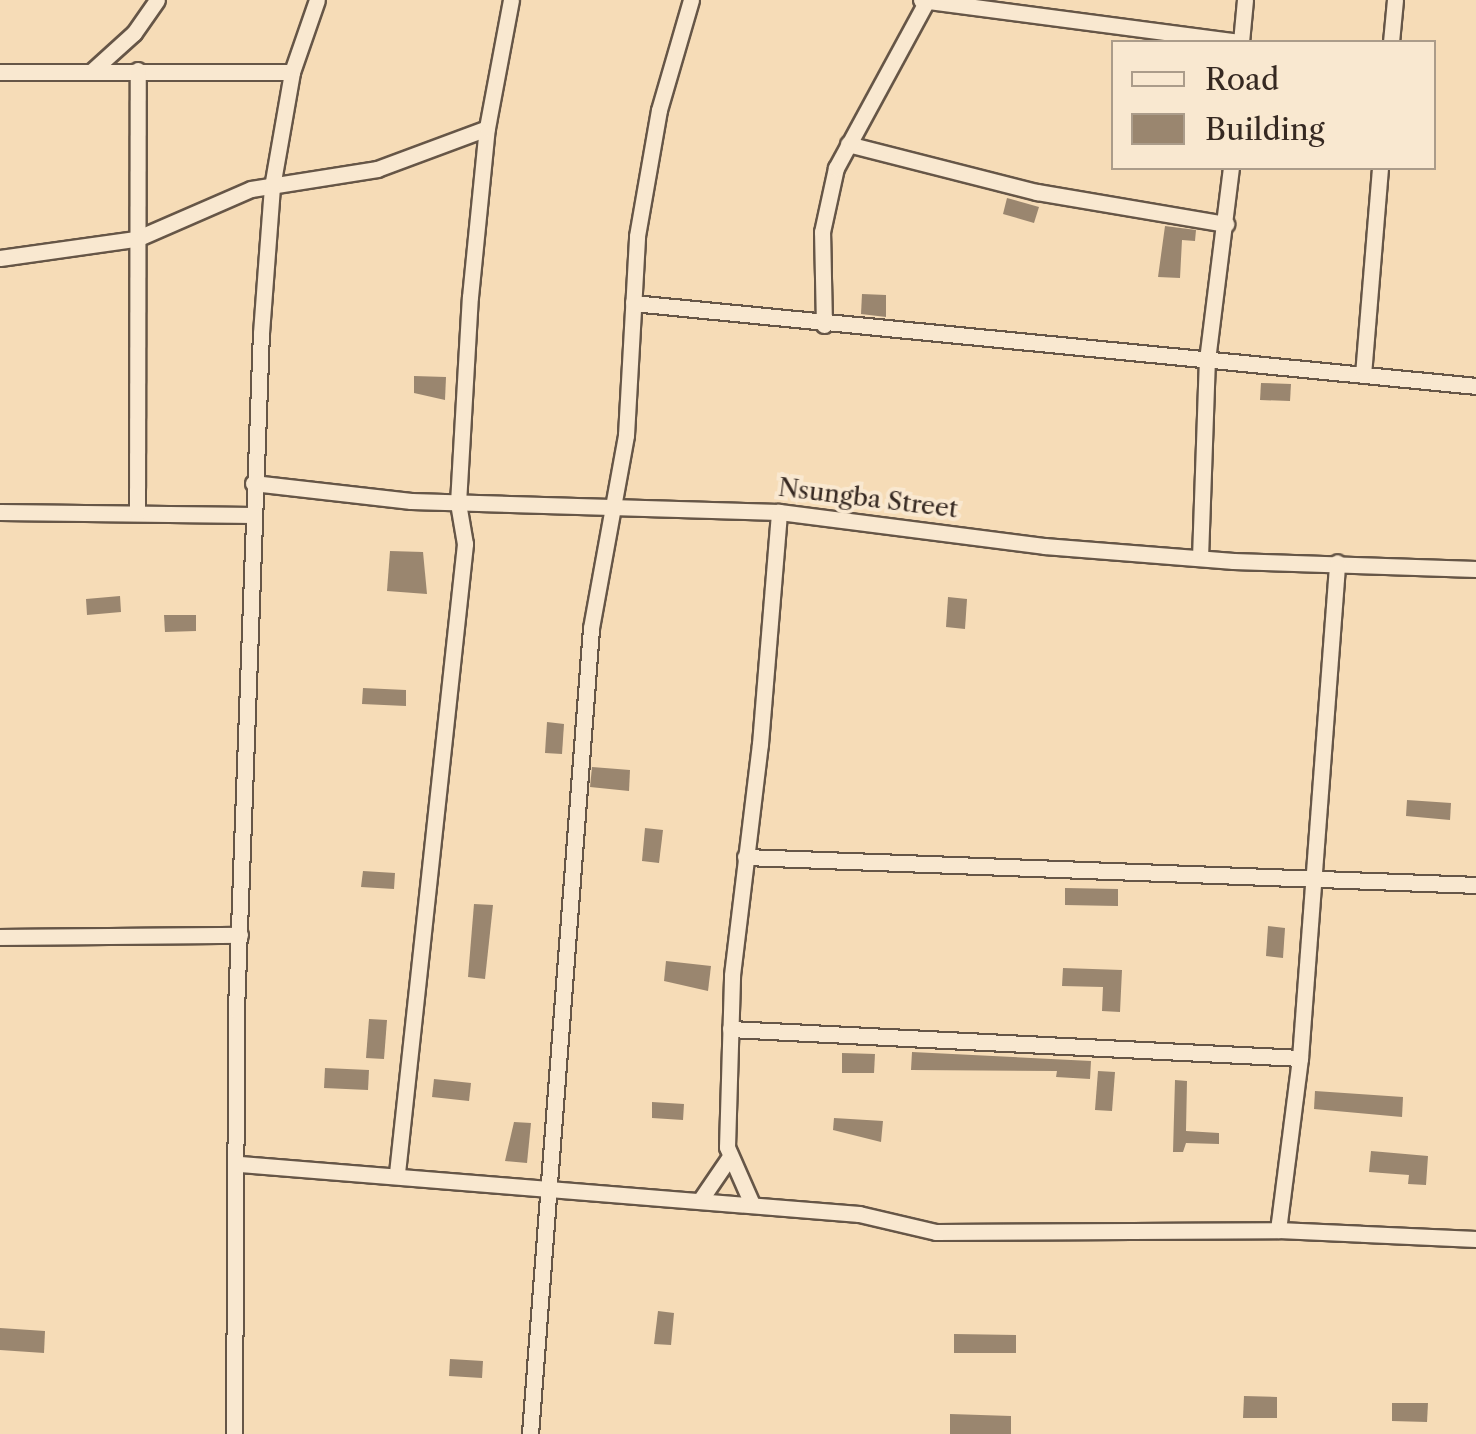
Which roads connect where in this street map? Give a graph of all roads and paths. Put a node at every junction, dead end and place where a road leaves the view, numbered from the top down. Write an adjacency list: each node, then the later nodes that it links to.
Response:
1 (157, 0): 11 (street)
2 (317, 0): 14 (street)
3 (511, 0): 15 (street)
4 (691, 0): 23 (street)
5 (1245, 0): 9 (street)
6 (1395, 0): 10 (street)
7 (924, 1): 8 (street); 16 (street)
8 (1225, 40)
9 (1240, 40)
10 (1391, 40)
11 (93, 70): 12 (street); 13 (street)
12 (138, 70): 14 (street); 21 (street)
13 (0, 72)
14 (292, 72): 19 (street)
15 (487, 128): 19 (street); 29 (street)
16 (848, 144): 20 (street); 24 (street)
17 (1231, 170): 20 (street)
18 (1380, 170): 26 (street)
19 (272, 187): 21 (street); 28 (street)
20 (1226, 224): 25 (street)
21 (136, 238): 22 (street); 33 (street)
22 (0, 258)
23 (632, 303): 24 (street); 30 (street)
24 (824, 325): 25 (street)
25 (1207, 360): 26 (street); 35 (street)
26 (1362, 375): 27 (street)
27 (1476, 386)
28 (253, 483): 29 (street, Nsungba Street); 34 (street)
29 (458, 503): 30 (street, Nsungba Street); 47 (street)
30 (612, 508): 32 (street, Nsungba Street); 48 (street)
31 (0, 512): 33 (street)
32 (779, 512): 35 (street, Nsungba Street); 38 (street)
33 (137, 513): 34 (street)
34 (252, 515): 42 (street)
35 (1200, 558): 36 (street, Nsungba Street)
36 (1337, 562): 37 (street, Nsungba Street); 39 (street)
37 (1476, 569)
38 (745, 858): 39 (street); 43 (street)
39 (1310, 875): 40 (street); 44 (street)
40 (1476, 885)
41 (0, 936): 42 (street)
42 (240, 936): 46 (street)
43 (730, 1029): 44 (street); 45 (street)
44 (1300, 1058): 51 (street)
45 (729, 1158): 49 (street); 50 (street)
46 (240, 1164): 47 (street); 53 (street)
47 (397, 1174): 48 (street)
48 (548, 1185): 49 (street); 54 (street)
49 (701, 1199): 50 (street)
50 (752, 1204): 51 (street)
51 (1278, 1230): 52 (street)
52 (1476, 1239)
53 (234, 1434)
54 (530, 1434)

